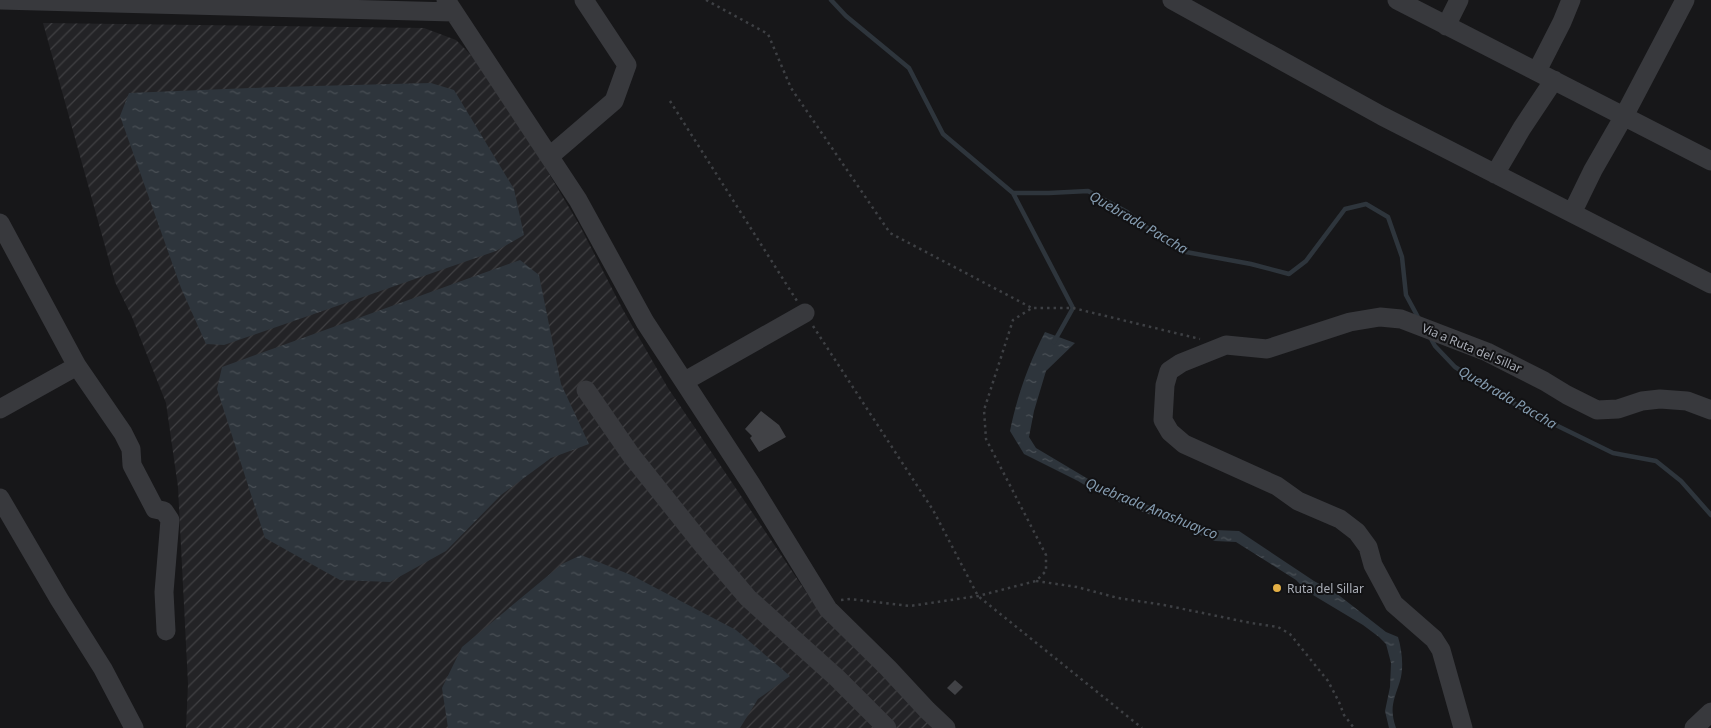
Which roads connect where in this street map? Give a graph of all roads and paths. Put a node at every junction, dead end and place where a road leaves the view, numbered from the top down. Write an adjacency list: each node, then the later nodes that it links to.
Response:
1 (0, 0): 9 (street)
2 (584, 0): 15 (street)
3 (706, 0): 21 (path)
4 (1172, 0): 17 (street)
5 (1397, 0): 10 (street)
6 (1459, 0): 10 (street)
7 (1572, 0): 11 (street)
8 (1686, 0): 14 (street)
9 (449, 6): 15 (street)
10 (1446, 26): 11 (street)
11 (1537, 71): 12 (street)
12 (1554, 80): 14 (street); 17 (street)
13 (670, 102): 22 (path)
14 (1624, 116): 16 (street); 18 (street)
15 (550, 156): 25 (street)
16 (1711, 161)
17 (1495, 174): 18 (street)
18 (1572, 213): 20 (street)
19 (0, 223): 24 (street)
20 (1711, 284)
21 (1032, 308): 23 (path); 30 (path)
22 (805, 313): 25 (street); 31 (path)
23 (1200, 339)
24 (77, 366): 27 (street); 33 (street)
25 (685, 381): 32 (street)
26 (586, 390): 36 (street)
27 (0, 409)
28 (1711, 410): 40 (street, Via a Ruta del Sillar)
29 (0, 498): 35 (street)
30 (1036, 581): 31 (path); 39 (path)
31 (978, 596): 32 (path); 38 (path)
32 (828, 609): 37 (street)
33 (166, 631)
34 (1711, 712): 41 (street)
35 (134, 728)
36 (886, 728)
37 (946, 728)
38 (1142, 728)
39 (1354, 728)
40 (1463, 728)
41 (1694, 728)

